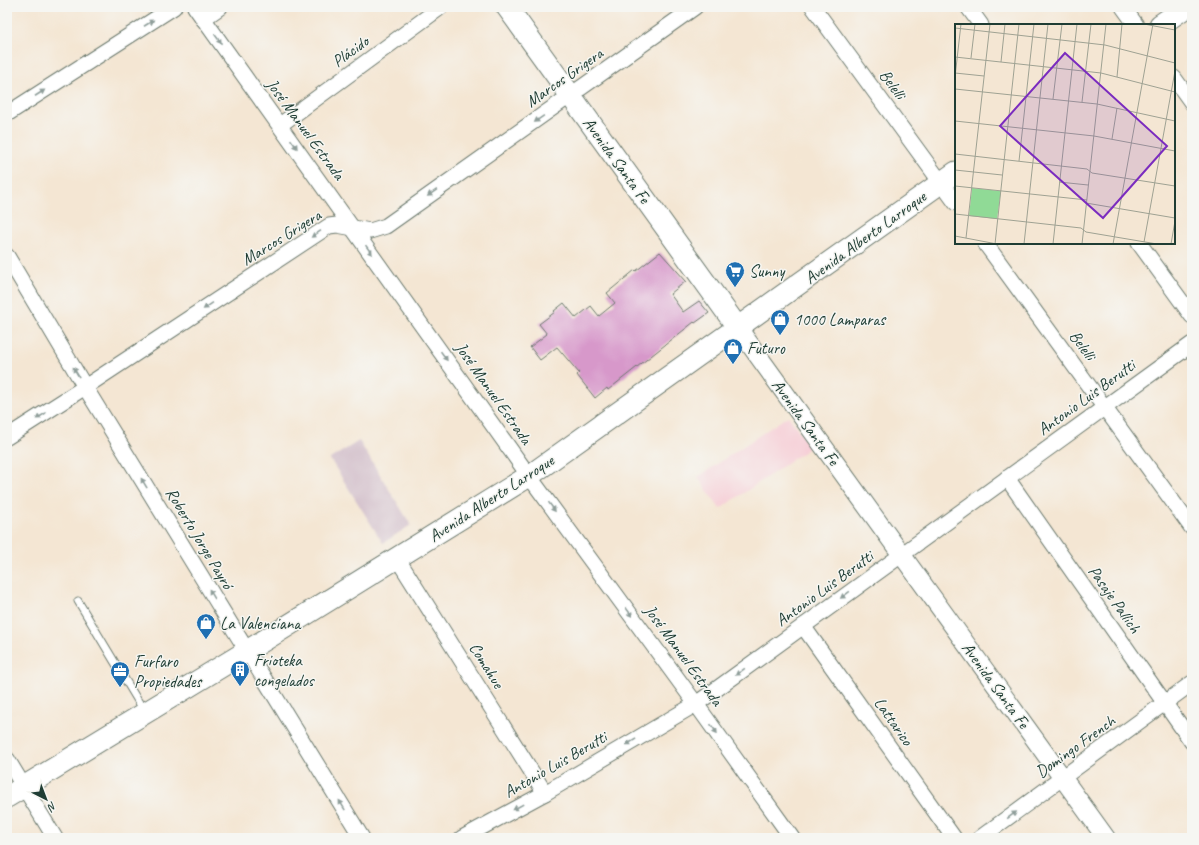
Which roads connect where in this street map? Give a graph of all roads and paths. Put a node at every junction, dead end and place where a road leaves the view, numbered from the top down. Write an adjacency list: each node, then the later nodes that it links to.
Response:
1 (174, 7): 17 (street, one-way to 1)
2 (220, 7): 10 (street)
3 (441, 7): 18 (street, Plácido)
4 (507, 7): 15 (main road, Avenida Santa Fe)
5 (695, 7): 15 (street, Marcos Grigera)
6 (813, 7): 19 (street, Belelli)
7 (968, 7): 11 (street)
8 (1123, 7): 12 (street)
9 (1186, 7): 13 (main road)
10 (199, 13): 18 (street, José Manuel Estrada, one-way to 18)
11 (980, 24)
12 (1135, 24)
13 (1161, 24)
14 (1175, 79): 16 (street)
15 (571, 96): 21 (street, Marcos Grigera, one-way to 21); 26 (main road, Avenida Santa Fe)
16 (1192, 103)
17 (7, 114)
18 (280, 125): 21 (street, José Manuel Estrada, one-way to 21)
19 (948, 177): 20 (street, Belelli); 26 (main road, Avenida Alberto Larroque)
20 (955, 200)
21 (353, 227): 28 (street, Marcos Grigera, one-way to 28); 31 (street, José Manuel Estrada, one-way to 31)
22 (986, 244): 29 (street, Belelli)
23 (1140, 244): 25 (street)
24 (7, 256): 28 (street, Roberto Jorge Payró, one-way to 24)
25 (1192, 316)
26 (738, 328): 31 (main road, Avenida Alberto Larroque); 34 (street, Avenida Santa Fe)
27 (1192, 344): 29 (street, Antonio Luis Berutti)
28 (85, 387): 30 (street, Marcos Grigera, one-way to 30); 38 (street, Roberto Jorge Payró, one-way to 28)
29 (1105, 406): 32 (street, Antonio Luis Berutti); 33 (street, Belelli)
30 (7, 437)
31 (529, 476): 35 (main road, Avenida Alberto Larroque); 40 (street, José Manuel Estrada, one-way to 40)
32 (1007, 478): 34 (street, Antonio Luis Berutti); 41 (street, Pasaje Pallich)
33 (1192, 528)
34 (902, 555): 37 (street, Antonio Luis Berutti, one-way to 37); 45 (street, Avenida Santa Fe)
35 (397, 558): 38 (main road, Avenida Alberto Larroque); 47 (street, Comahue)
36 (78, 601): 42 (lane)
37 (803, 626): 40 (street, Antonio Luis Berutti, one-way to 40); 52 (street, Lattarico)
38 (246, 651): 42 (main road, Avenida Alberto Larroque); 49 (street, Roberto Jorge Payró, one-way to 38)
39 (1192, 684): 41 (street, Domingo French)
40 (696, 704): 47 (street, Antonio Luis Berutti, one-way to 47); 51 (street, José Manuel Estrada, one-way to 51)
41 (1165, 704): 43 (street, Pasaje Pallich); 45 (street, Domingo French)
42 (145, 713): 46 (main road, Avenida Alberto Larroque)
43 (1192, 742)
44 (7, 759): 46 (street)
45 (1063, 778): 53 (street, Domingo French, one-way to 45); 54 (street, Avenida Santa Fe)
46 (15, 792): 48 (street)
47 (545, 793): 50 (street, Antonio Luis Berutti, one-way to 50)
48 (55, 838)
49 (362, 838)
50 (462, 838)
51 (792, 838)
52 (954, 838)
53 (980, 838)
54 (1106, 838)

